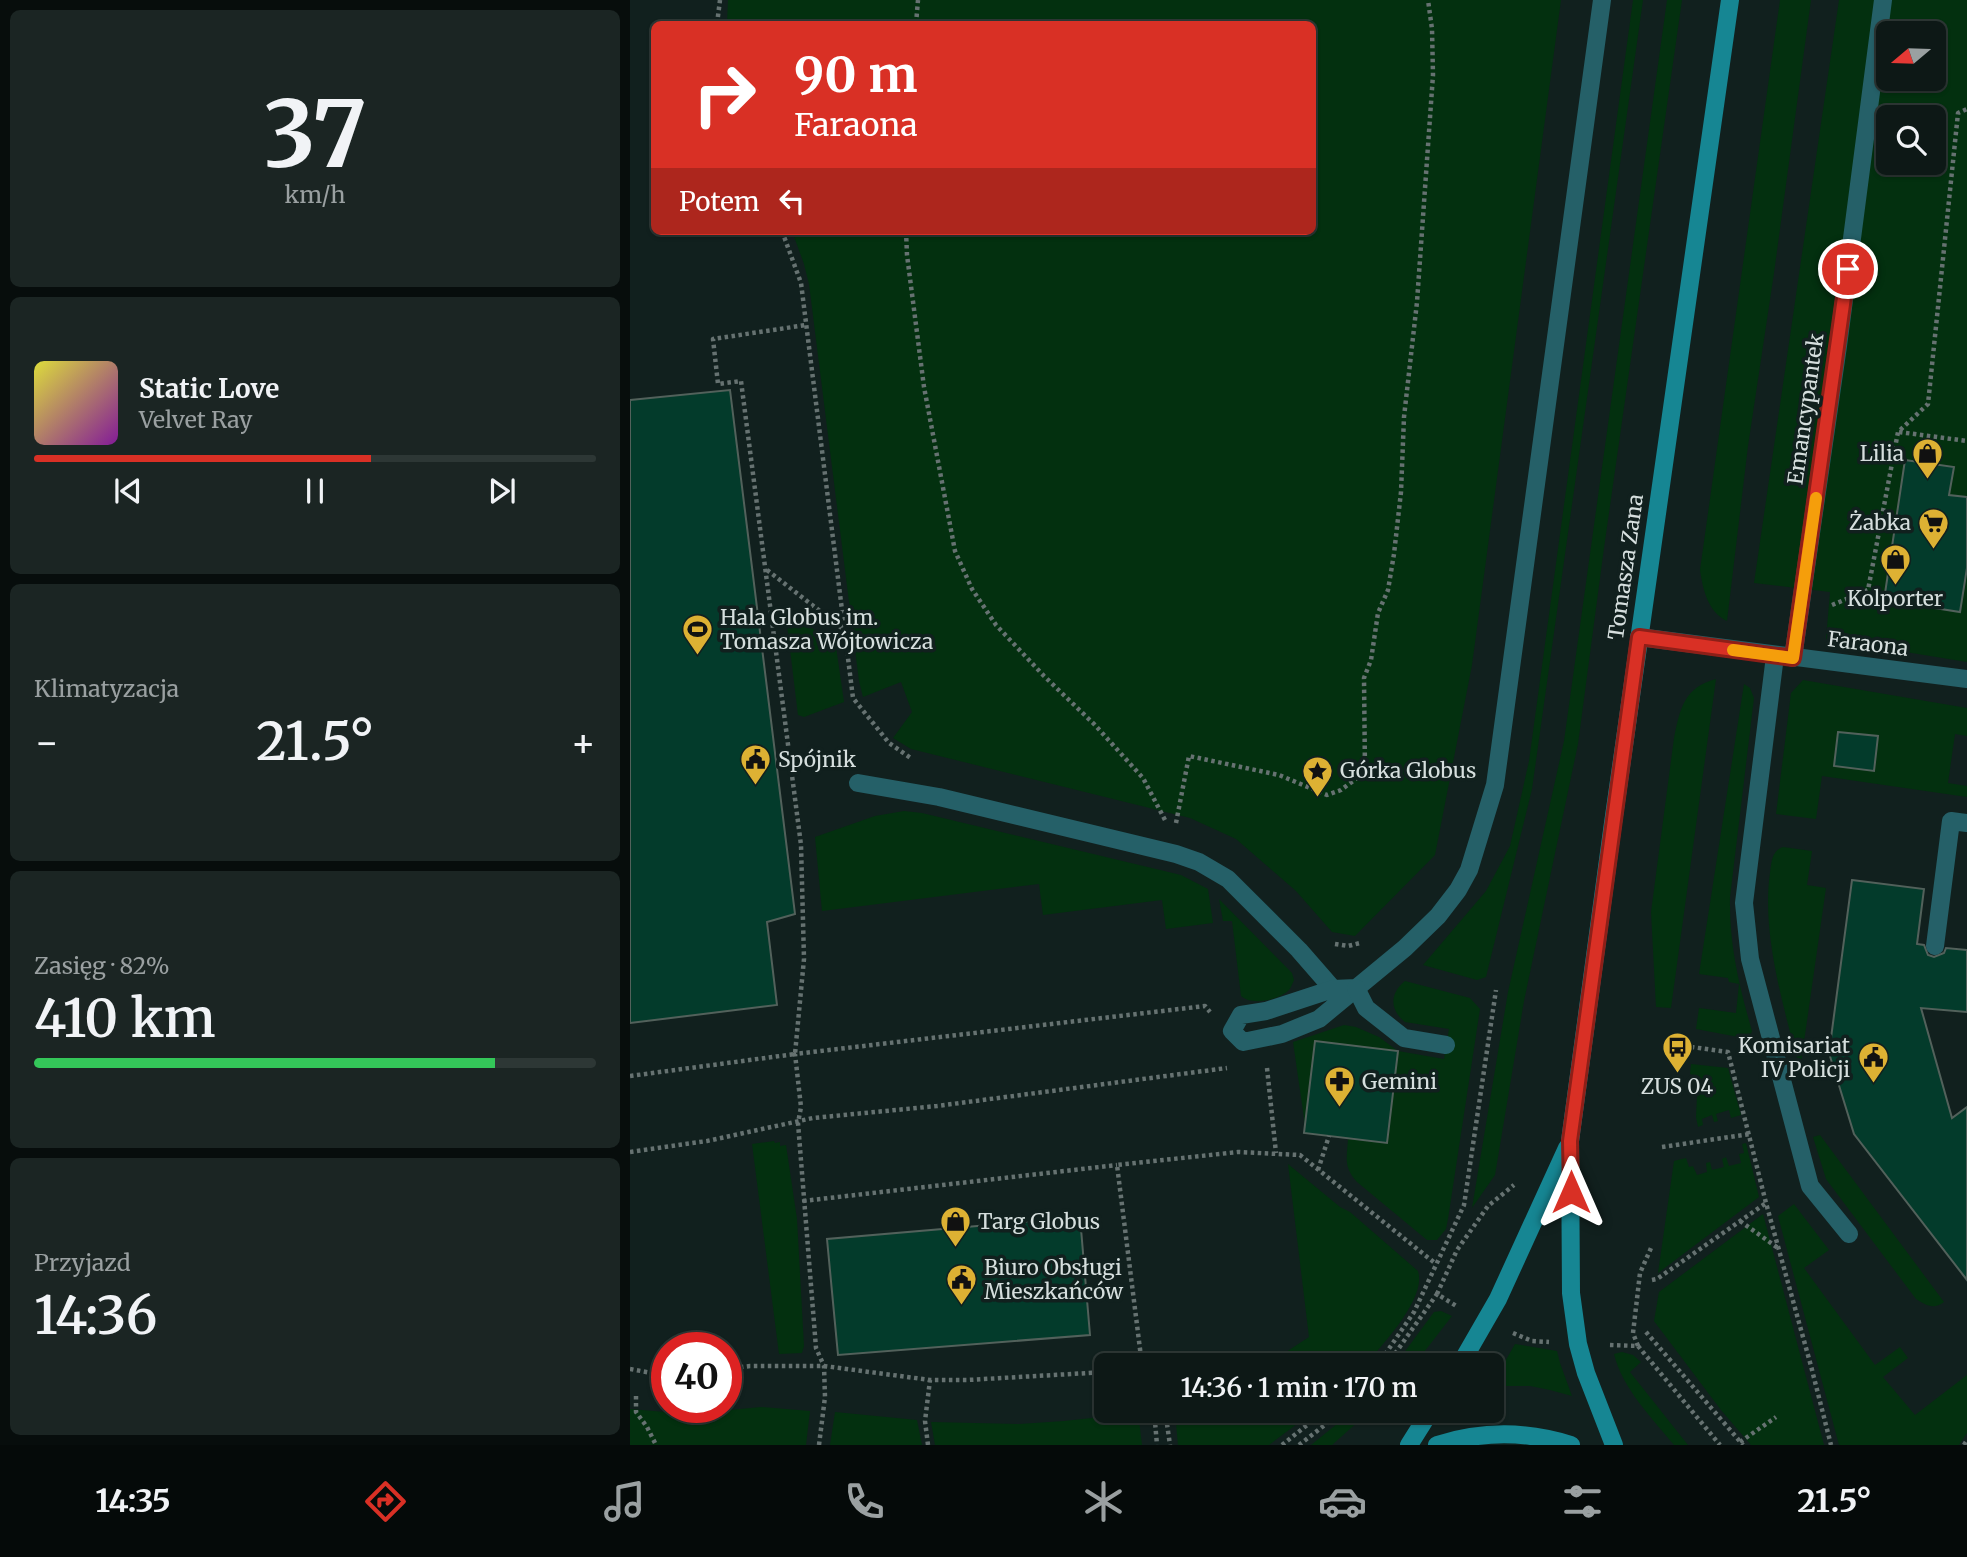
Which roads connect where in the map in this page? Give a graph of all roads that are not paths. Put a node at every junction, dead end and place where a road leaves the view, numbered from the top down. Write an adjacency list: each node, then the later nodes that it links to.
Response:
1 (1602, 0): 10 (street)
2 (1730, 0): 4 (street, Tomasza Zana)
3 (1883, 0): 5 (street, Emancypantek)
4 (1639, 637): 5 (street, Faraona); 13 (street, Tomasza Zana)
5 (1784, 657): 6 (street, Faraona); 14 (street, Emancypantek)
6 (1967, 679)
7 (858, 783): 11 (street)
8 (1967, 823): 9 (street)
9 (1935, 946)
10 (1356, 988): 11 (street); 11 (street); 12 (street)
11 (1333, 989)
12 (1446, 1045)
13 (1570, 1141): 15 (street, Tomasza Zana); 20 (street, Tomasza Zana)
14 (1849, 1234)
15 (1467, 1353)
16 (1423, 1423): 17 (street)
17 (1409, 1445)
18 (1437, 1445): 19 (street)
19 (1571, 1445)
20 (1614, 1445)

